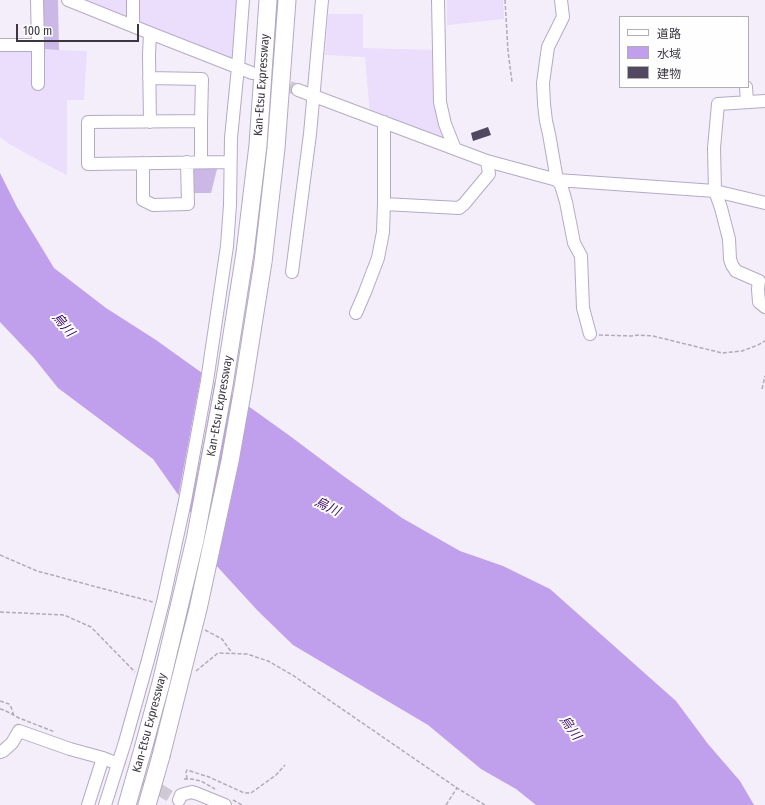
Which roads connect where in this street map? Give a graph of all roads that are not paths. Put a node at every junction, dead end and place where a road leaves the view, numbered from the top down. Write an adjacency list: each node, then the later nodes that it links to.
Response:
1 (37, 0): 13 (street)
2 (68, 0): 10 (street)
3 (133, 0): 10 (street)
4 (243, 0): 14 (street)
5 (268, 0): 44 (highway, Kan-Etsu Expressway, bridge)
6 (287, 0): 45 (highway, Kan-Etsu Expressway, bridge)
7 (322, 0): 20 (street)
8 (438, 0): 26 (street)
9 (561, 0): 32 (street)
10 (133, 26): 11 (street)
11 (150, 33): 14 (street); 16 (street)
12 (0, 45): 13 (street)
13 (38, 45): 17 (street)
14 (238, 67): 15 (street); 30 (street)
15 (252, 73)
16 (149, 78): 23 (street); 24 (street)
17 (38, 84)
18 (746, 88): 22 (street)
19 (298, 90): 20 (street)
20 (313, 96): 25 (street); 36 (street)
21 (765, 101): 22 (street)
22 (747, 102): 33 (street)
23 (201, 121): 24 (street); 29 (street)
24 (150, 122): 31 (street)
25 (384, 122): 26 (street); 35 (street)
26 (455, 149): 27 (street)
27 (487, 161): 32 (street); 35 (street)
28 (187, 162): 29 (street); 31 (street); 31 (street)
29 (201, 162): 30 (street)
30 (230, 162): 43 (street, bridge)
31 (143, 163)
32 (557, 180): 33 (street); 39 (street)
33 (715, 191): 34 (street); 37 (street)
34 (765, 203)
35 (384, 204): 38 (street)
36 (292, 272)
37 (765, 307)
38 (356, 313)
39 (590, 334)
40 (0, 752): 42 (street)
41 (178, 800): 46 (street)
42 (88, 805)
43 (105, 805)
44 (127, 805)
45 (147, 805)
46 (225, 805)

